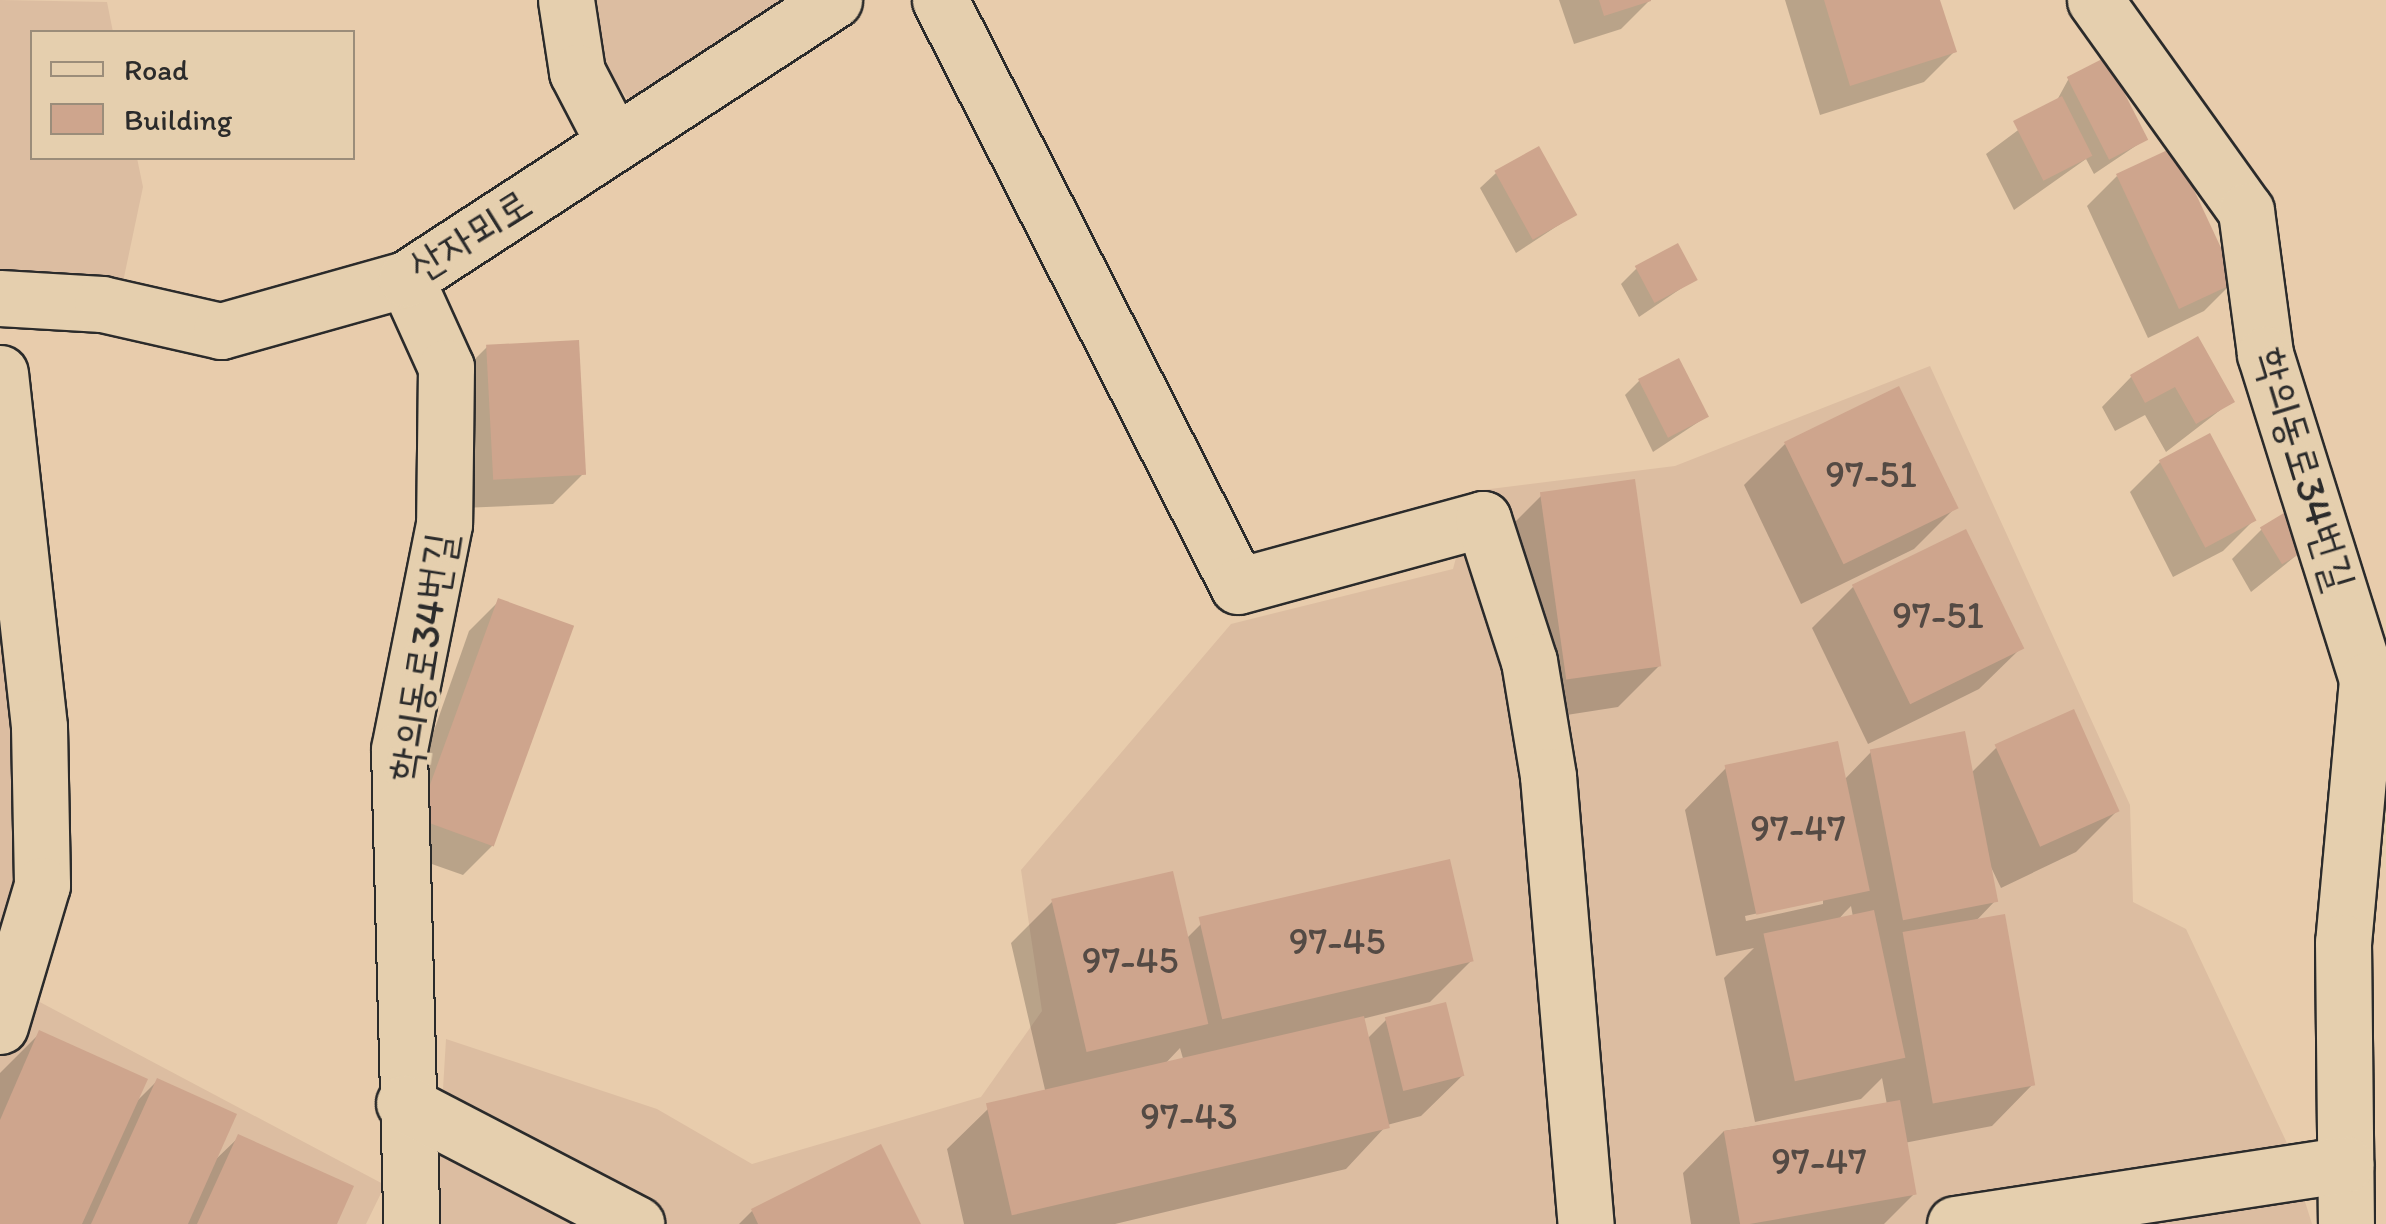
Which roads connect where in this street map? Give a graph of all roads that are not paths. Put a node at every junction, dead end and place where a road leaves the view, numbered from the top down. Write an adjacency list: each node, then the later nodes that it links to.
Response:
1 (566, 0): 5 (street)
2 (834, 0): 5 (street, 산자뫼로)
3 (940, 0): 14 (street)
4 (2095, 0): 11 (street, 학의동로34번길)
5 (614, 143): 6 (street, 산자뫼로)
6 (406, 279): 7 (street, 산자뫼로); 10 (street, 학의동로34번길)
7 (0, 298)
8 (0, 373): 9 (street)
9 (0, 1026)
10 (404, 1103): 12 (street, 학의동로34번길); 13 (street)
11 (2345, 1164): 15 (street); 16 (street, 학의동로34번길)
12 (411, 1224)
13 (636, 1224)
14 (1586, 1224)
15 (1955, 1224)
16 (2346, 1224)

